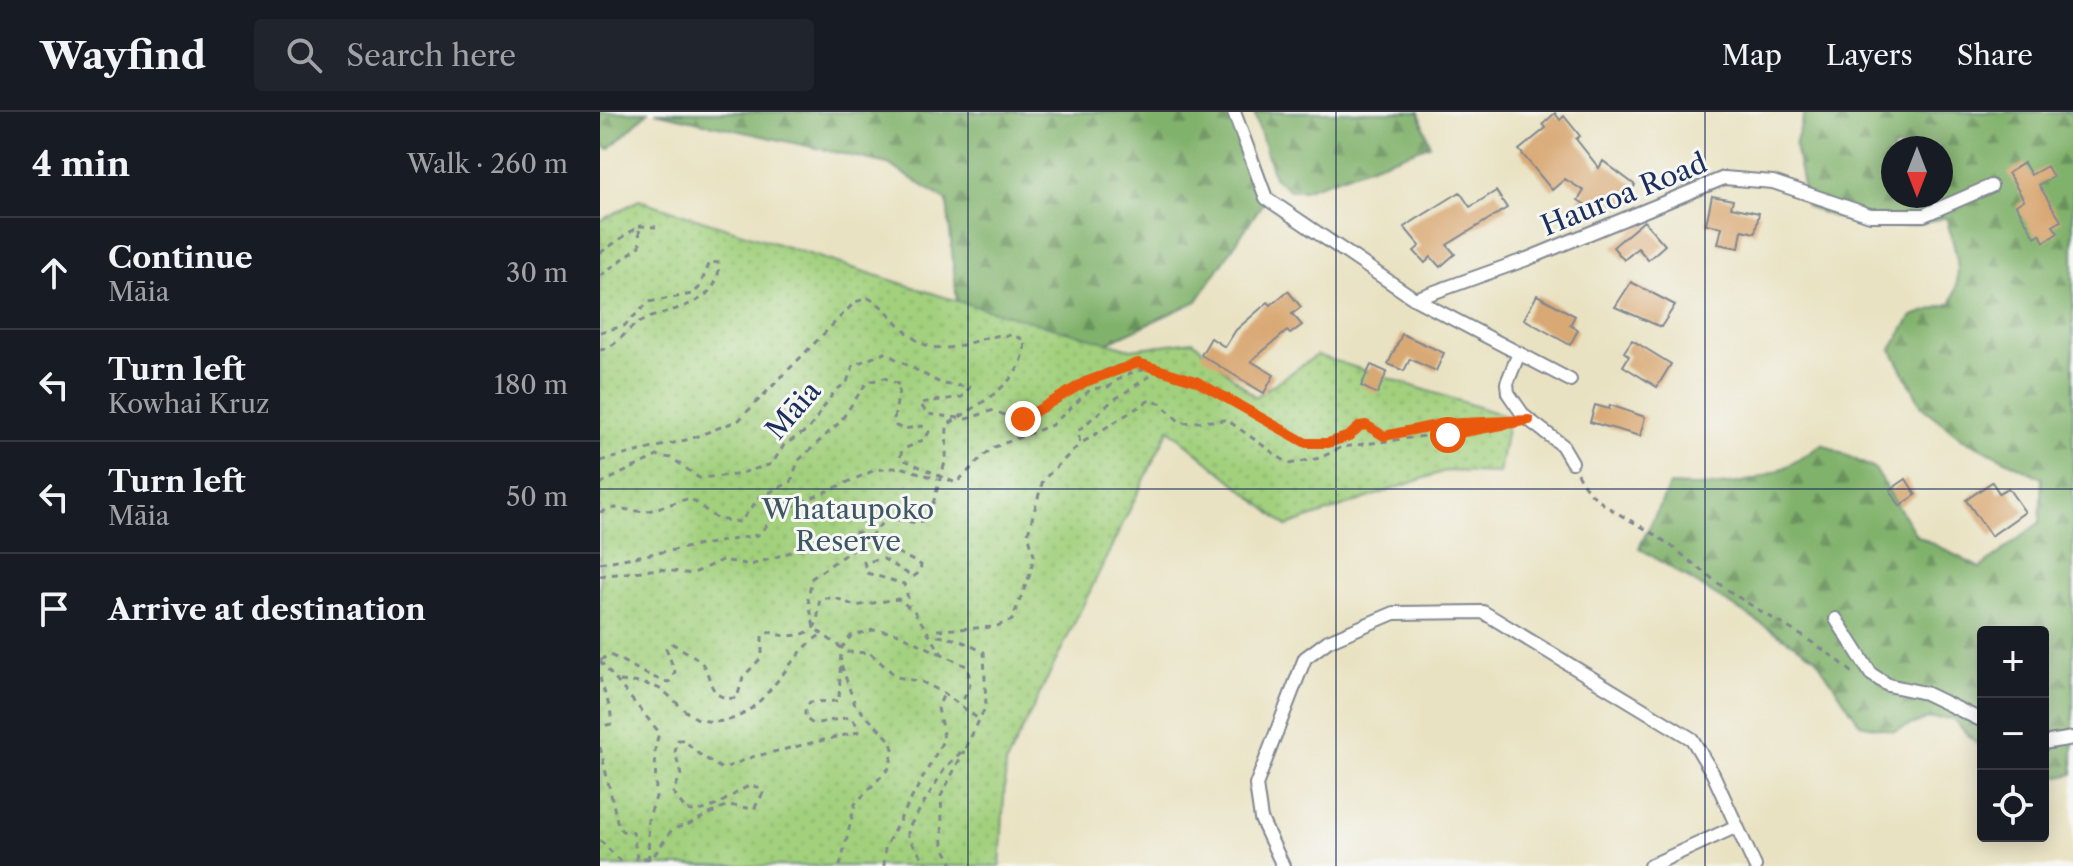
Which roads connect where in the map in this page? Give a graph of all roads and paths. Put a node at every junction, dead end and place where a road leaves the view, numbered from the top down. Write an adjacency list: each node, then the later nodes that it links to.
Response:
1 (1234, 112): 7 (street)
2 (1991, 186): 7 (street, Hauroa Road)
3 (639, 226): 4 (path); 5 (path); 6 (path)
4 (656, 227)
5 (600, 253)
6 (600, 276)
7 (1415, 299): 10 (street)
8 (600, 332): 9 (path)
9 (600, 350)
10 (1519, 353): 12 (street); 14 (street)
11 (1153, 370): 13 (path, Māia); 14 (path, Māia); 15 (path); 18 (path)
12 (1570, 380)
13 (959, 417): 16 (path); 18 (path); 19 (path, Māia)
14 (1529, 420): 15 (path); 17 (street)
15 (1080, 444): 36 (path)
16 (600, 461)
17 (1572, 462): 31 (path)
18 (938, 477): 20 (path); 21 (path); 22 (path)
19 (600, 484)
20 (600, 512)
21 (870, 537): 23 (path); 24 (path); 26 (path)
22 (600, 563)
23 (600, 576)
24 (911, 607): 26 (path); 29 (path)
25 (1836, 619): 37 (street)
26 (814, 628): 27 (path); 30 (path)
27 (822, 634): 28 (path); 33 (path)
28 (841, 649): 29 (path); 34 (path); 45 (path); 48 (path)
29 (942, 654): 35 (path)
30 (600, 660): 33 (path)
31 (1854, 674)
32 (600, 677): 38 (path)
33 (620, 681): 45 (path)
34 (944, 693): 35 (path); 49 (path)
35 (961, 706): 36 (path)
36 (977, 718): 42 (path)
37 (1977, 718)
38 (600, 727)
39 (2073, 738): 40 (street)
40 (2049, 742)
41 (600, 747): 45 (path)
42 (966, 747): 50 (path); 51 (path)
43 (1737, 826): 52 (street); 53 (street); 54 (street)
44 (600, 840): 46 (path)
45 (648, 859): 47 (path)
46 (625, 866)
47 (649, 866)
48 (840, 866)
49 (884, 866)
50 (929, 866)
51 (954, 866)
52 (1283, 866)
53 (1650, 866)
54 (1755, 866)

